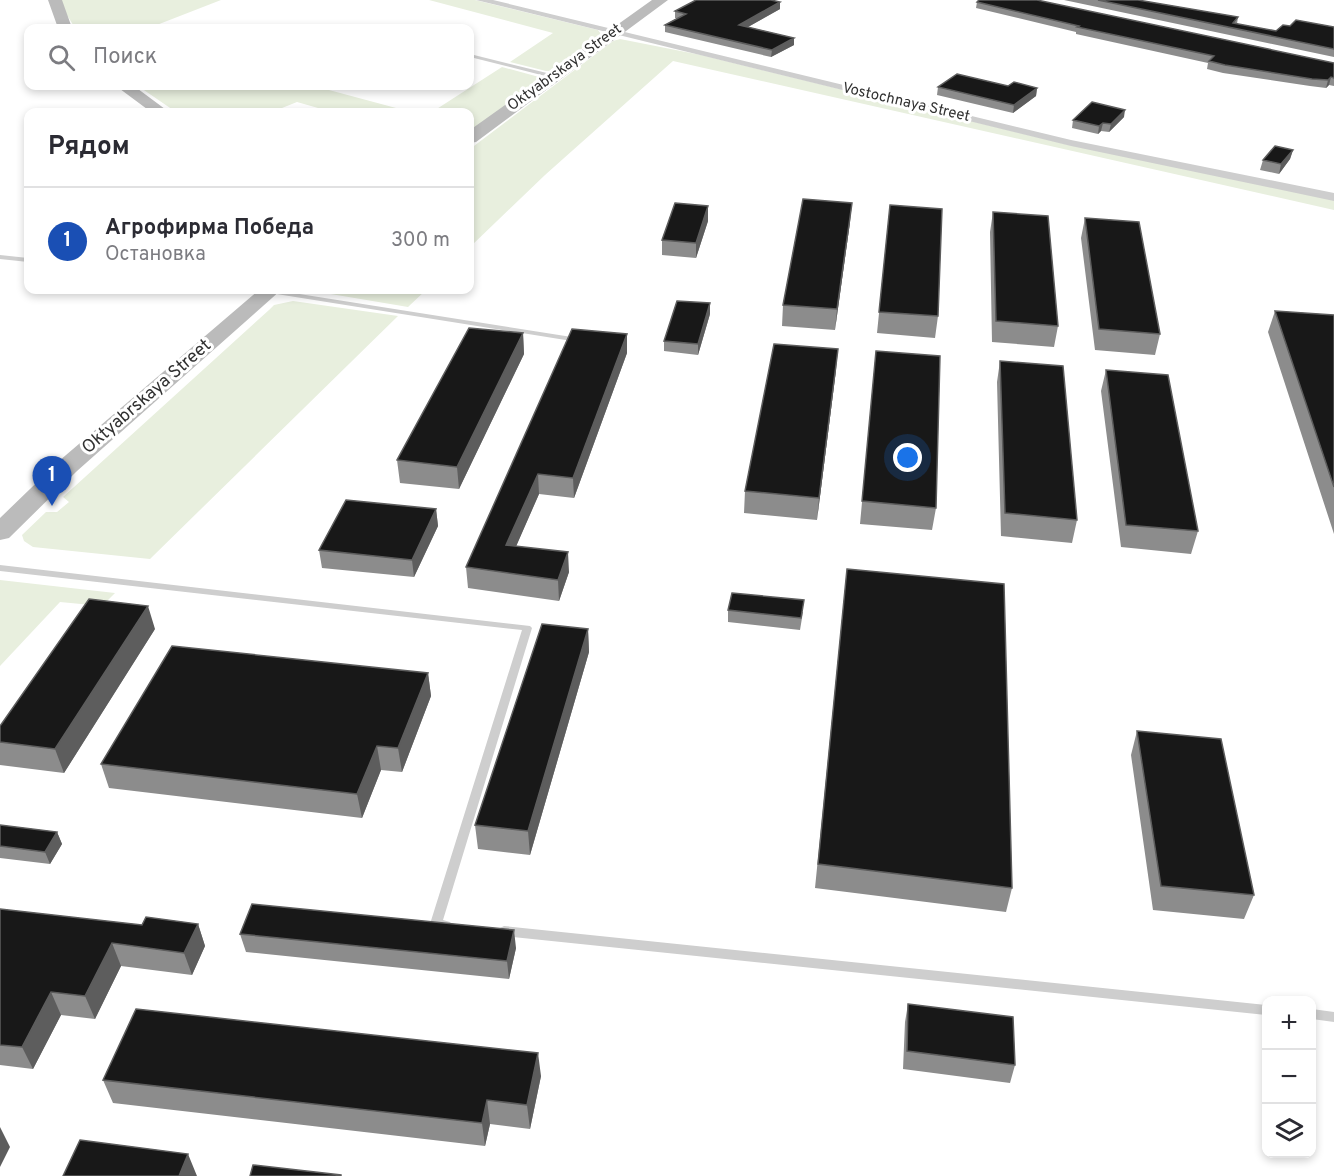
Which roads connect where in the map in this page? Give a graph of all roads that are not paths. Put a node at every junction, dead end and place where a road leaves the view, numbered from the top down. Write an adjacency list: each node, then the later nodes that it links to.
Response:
1 (55, 0): 4 (street)
2 (481, 0): 5 (street, Vostochnaya Street)
3 (661, 0): 5 (street, Oktyabrskaya Street)
4 (63, 24)
5 (615, 31): 7 (street, Oktyabrskaya Street); 11 (street, Vostochnaya Street)
6 (474, 57): 7 (lane)
7 (554, 76): 10 (street, Oktyabrskaya Street)
8 (130, 90): 9 (street)
9 (154, 108)
10 (474, 135)
11 (1334, 197)
12 (0, 257): 13 (lane)
13 (24, 260)
14 (263, 294): 17 (street, Oktyabrskaya Street)
15 (293, 294): 16 (lane)
16 (582, 341)
17 (0, 532)
18 (0, 568): 19 (lane)
19 (460, 926)
20 (496, 930): 21 (lane)
21 (1262, 1010)
22 (1316, 1015): 23 (lane)
23 (1334, 1017)

